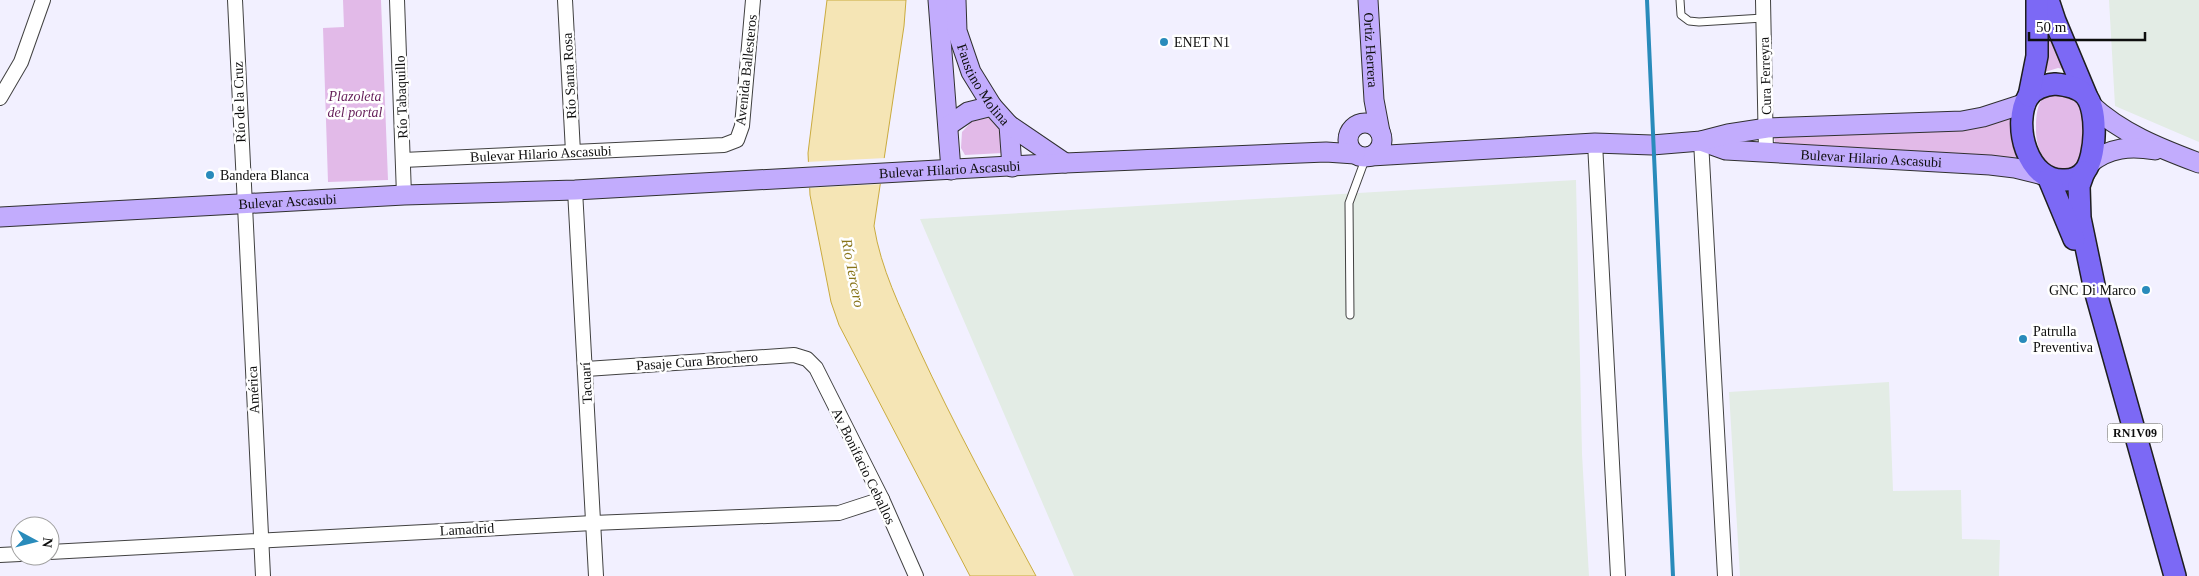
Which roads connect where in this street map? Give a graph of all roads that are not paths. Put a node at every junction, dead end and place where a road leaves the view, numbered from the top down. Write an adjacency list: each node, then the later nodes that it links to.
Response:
1 (43, 0): 14 (street)
2 (235, 0): 37 (street, Río de la Cruz)
3 (397, 0): 28 (street, Río Tabaquillo)
4 (565, 0): 25 (street, Río Santa Rosa)
5 (753, 0): 21 (street, Avenida Ballesteros)
6 (938, 0): 18 (main road, Faustino Molina)
7 (956, 0): 17 (main road, Faustino Molina)
8 (1368, 0): 24 (main road, Ortiz Herrera)
9 (1680, 0): 13 (lane)
10 (1763, 0): 13 (street, Cura Ferreyra)
11 (2037, 0): 15 (main road, RN1V09)
12 (2048, 0): 16 (main road, RN1V09)
13 (1763, 18): 20 (street, Cura Ferreyra)
14 (0, 98)
15 (2028, 99): 16 (main road); 20 (main road, Bulevar Hilario Ascasubi); 34 (main road, RN1V09)
16 (2088, 99): 27 (main road); 32 (main road, RN1V09)
17 (992, 106): 18 (main road); 19 (main road, Faustino Molina)
18 (949, 125): 33 (main road, Faustino Molina)
19 (1009, 125): 29 (main road); 31 (main road, Faustino Molina)
20 (1767, 128): 22 (main road, Bulevar Hilario Ascasubi); 26 (street, Cura Ferreyra)
21 (737, 140): 25 (street, Bulevar Hilario Ascasubi)
22 (1702, 141): 23 (main road, Bulevar Hilario Ascasubi); 26 (main road, Bulevar Hilario Ascasubi); 51 (street)
23 (1595, 143): 24 (main road, Bulevar Hilario Ascasubi); 50 (street)
24 (1366, 144): 29 (main road, Bulevar Hilario Ascasubi); 40 (lane)
25 (573, 152): 28 (street, Bulevar Hilario Ascasubi)
26 (1766, 153): 34 (main road, Bulevar Hilario Ascasubi)
27 (2172, 153): 30 (main road); 32 (main road)
28 (403, 160): 36 (street, Río Tabaquillo)
29 (1065, 163): 31 (main road, Bulevar Hilario Ascasubi)
30 (2199, 163)
31 (1012, 167): 33 (main road, Bulevar Hilario Ascasubi)
32 (2087, 168): 34 (main road); 39 (main road, RN1V09)
33 (951, 170): 35 (main road, Bulevar Hilario Ascasubi)
34 (2046, 177): 39 (main road, RN1V09)
35 (575, 190): 36 (main road, Bulevar Ascasubi); 42 (street, Tacuarí)
36 (404, 195): 37 (main road, Bulevar Ascasubi)
37 (244, 204): 38 (main road, Bulevar Ascasubi); 45 (street, América)
38 (0, 217)
39 (2095, 290): 52 (main road, RN1V09)
40 (1350, 315)
41 (807, 359): 42 (street, Pasaje Cura Brochero); 43 (street, Av Bonifacio Ceballos)
42 (586, 369): 44 (street, Tacuarí)
43 (882, 499): 44 (street, Lamadrid); 49 (street, Av Bonifacio Ceballos)
44 (593, 523): 45 (street, Lamadrid); 48 (street, Tacuarí)
45 (261, 540): 46 (street, Lamadrid); 47 (street, América)
46 (60, 551)
47 (263, 576)
48 (596, 576)
49 (916, 576)
50 (1618, 576)
51 (1725, 576)
52 (2175, 576)

